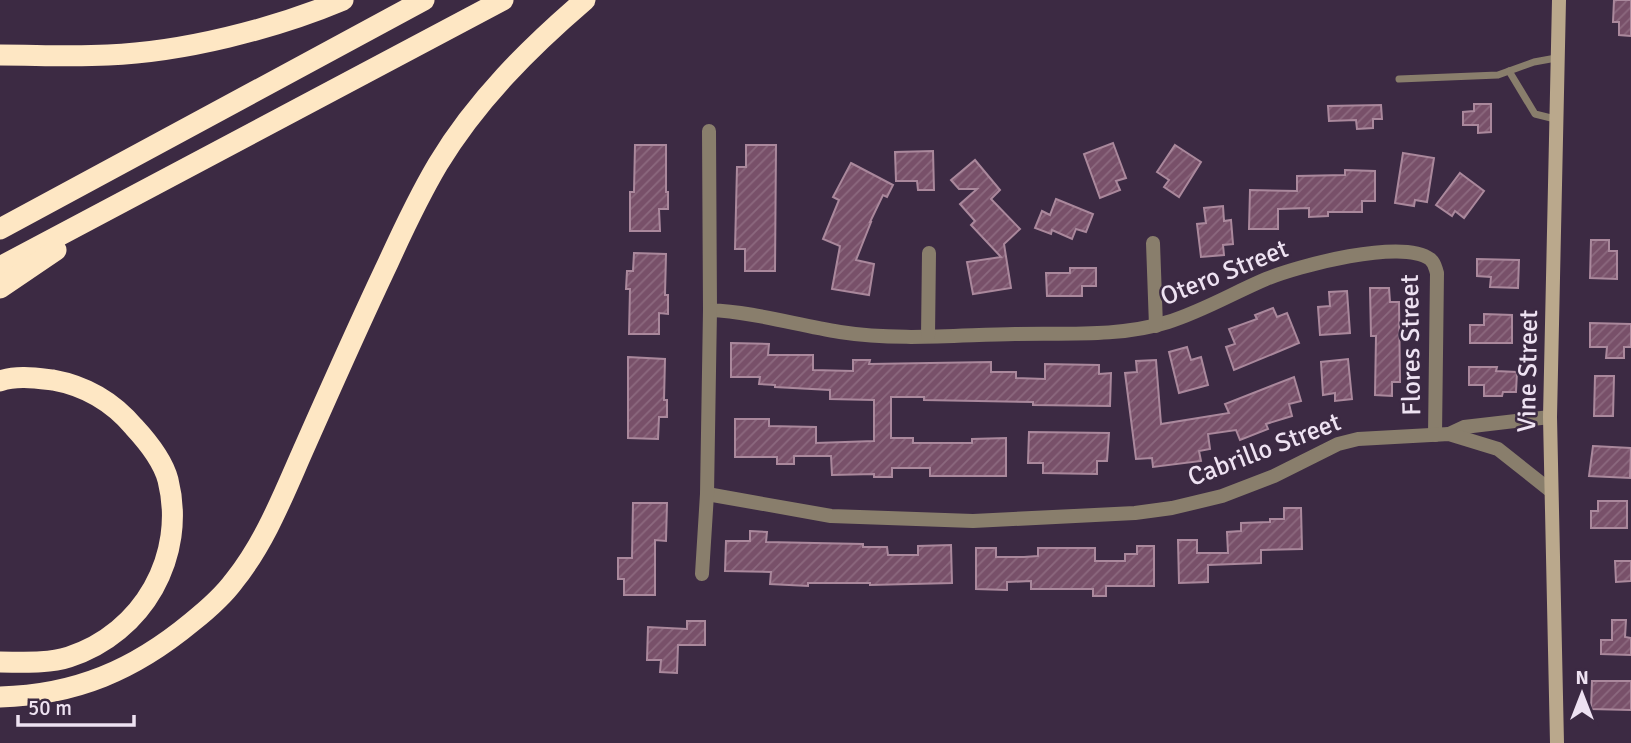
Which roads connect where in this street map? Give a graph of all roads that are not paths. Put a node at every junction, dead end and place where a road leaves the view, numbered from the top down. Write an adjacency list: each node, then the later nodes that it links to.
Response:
1 (343, 0): 6 (highway)
2 (424, 0): 13 (highway)
3 (503, 0): 12 (highway)
4 (585, 0): 29 (highway)
5 (1559, 0): 7 (street, Vine Street)
6 (0, 55)
7 (1556, 58): 8 (lane); 10 (street, Vine Street)
8 (1509, 71): 9 (lane); 10 (lane)
9 (1399, 79)
10 (1555, 119): 23 (street, Vine Street)
11 (709, 131): 19 (street)
12 (147, 189): 17 (highway); 18 (highway)
13 (0, 229)
14 (1153, 243): 20 (street)
15 (929, 253): 21 (street)
16 (1429, 258): 20 (street, Otero Street); 24 (street, Flores Street)
17 (0, 267)
18 (0, 288)
19 (710, 310): 21 (street, Otero Street); 26 (street)
20 (1156, 326): 21 (street, Otero Street)
21 (928, 336)
22 (0, 381): 28 (highway)
23 (1550, 417): 24 (street, Cabrillo Street); 25 (street, Vine Street)
24 (1442, 434): 25 (street, Cabrillo Street); 26 (street, Cabrillo Street)
25 (1551, 491): 30 (street, Vine Street)
26 (706, 494): 27 (street)
27 (702, 574)
28 (0, 662)
29 (0, 697)
30 (1557, 743)

